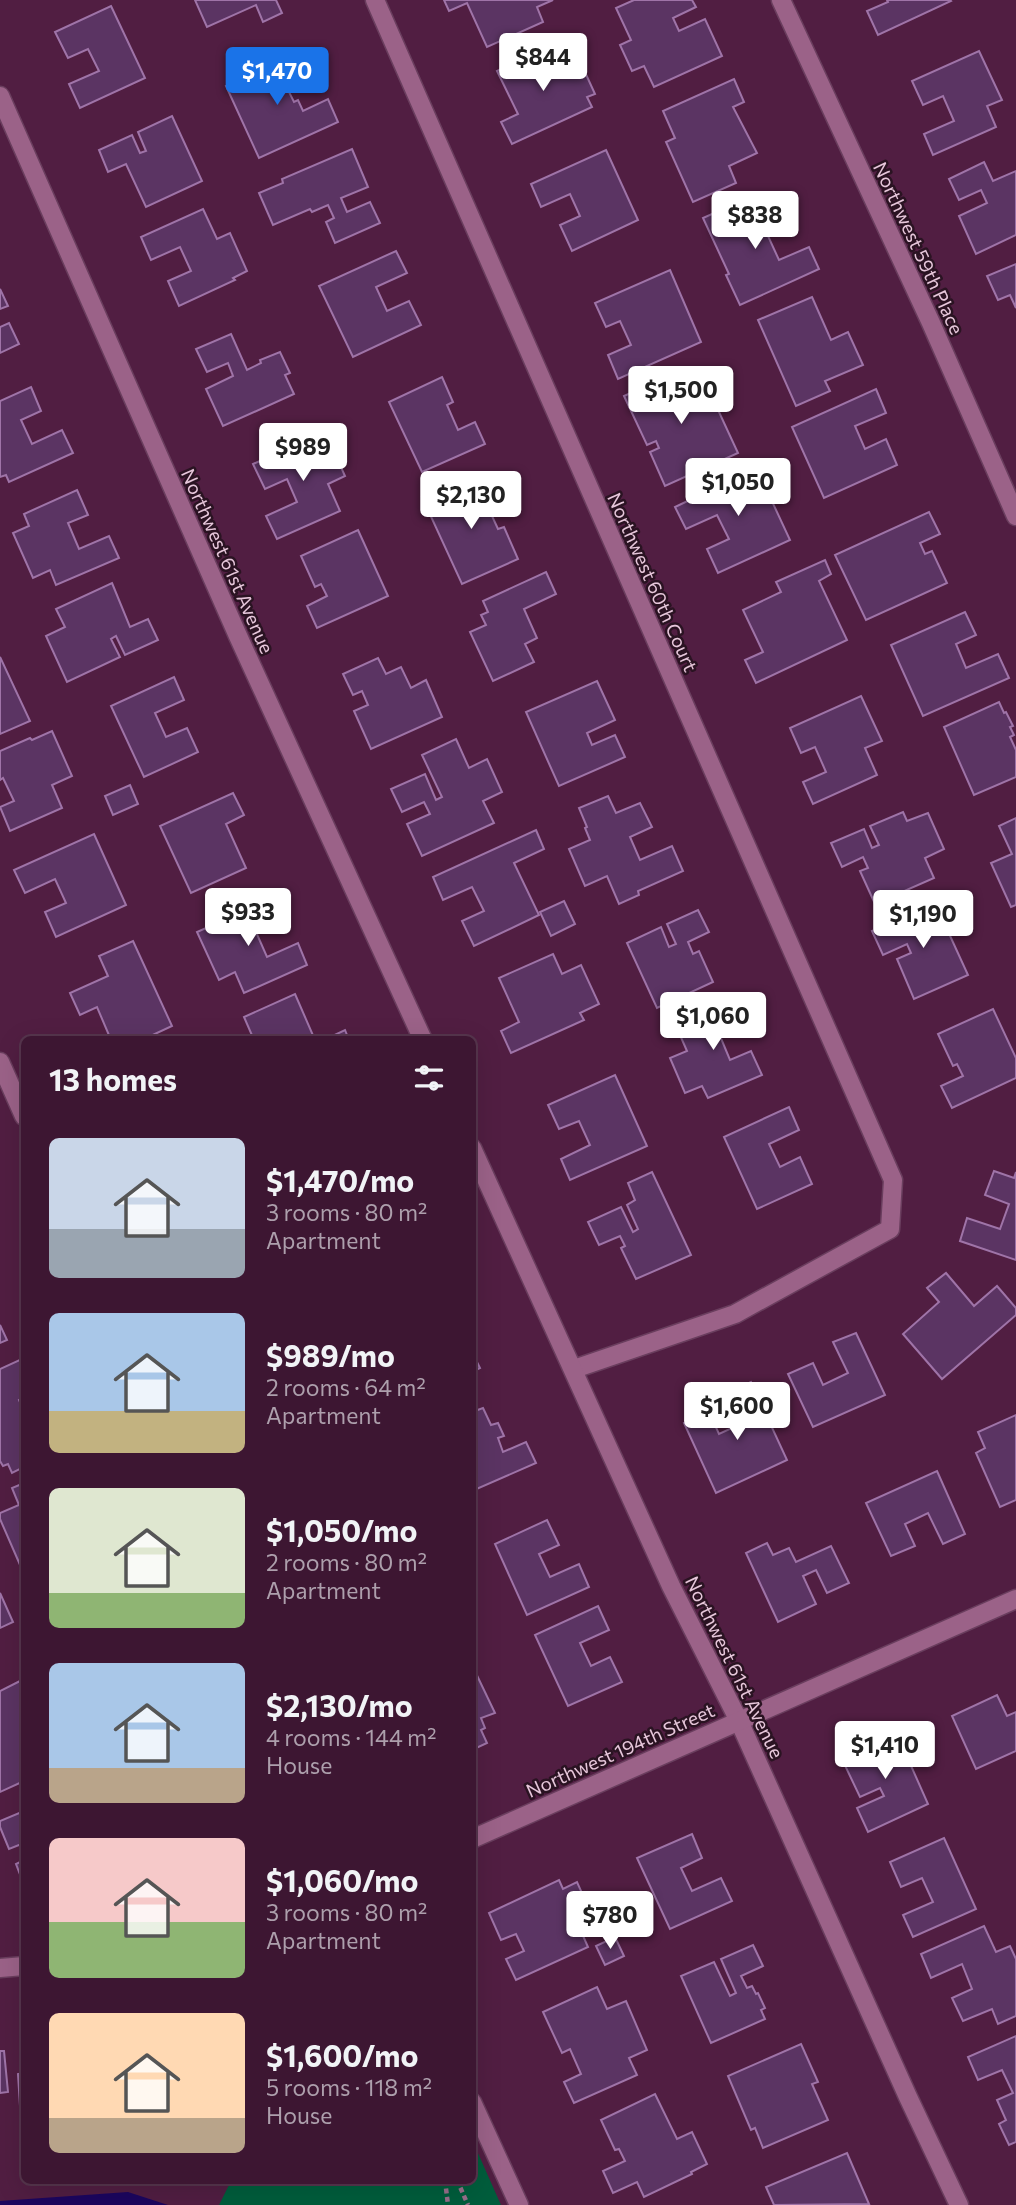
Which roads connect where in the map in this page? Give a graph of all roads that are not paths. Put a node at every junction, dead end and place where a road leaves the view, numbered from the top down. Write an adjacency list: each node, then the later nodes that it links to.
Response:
1 (375, 0): 9 (street, Northwest 60th Court)
2 (781, 0): 4 (street, Northwest 59th Place)
3 (0, 96): 5 (street, Northwest 61st Avenue)
4 (1016, 516)
5 (421, 1036)
6 (0, 1062): 7 (street)
7 (21, 1109)
8 (476, 1156): 9 (street, Northwest 61st Avenue)
9 (574, 1369): 11 (street, Northwest 61st Avenue)
10 (1016, 1599): 11 (street, Northwest 194th Street)
11 (739, 1721): 12 (street, Northwest 194th Street); 17 (street, Northwest 61st Avenue)
12 (476, 1837)
13 (21, 1966): 14 (street)
14 (0, 1968)
15 (476, 2111): 16 (street)
16 (519, 2205)
17 (959, 2205)

